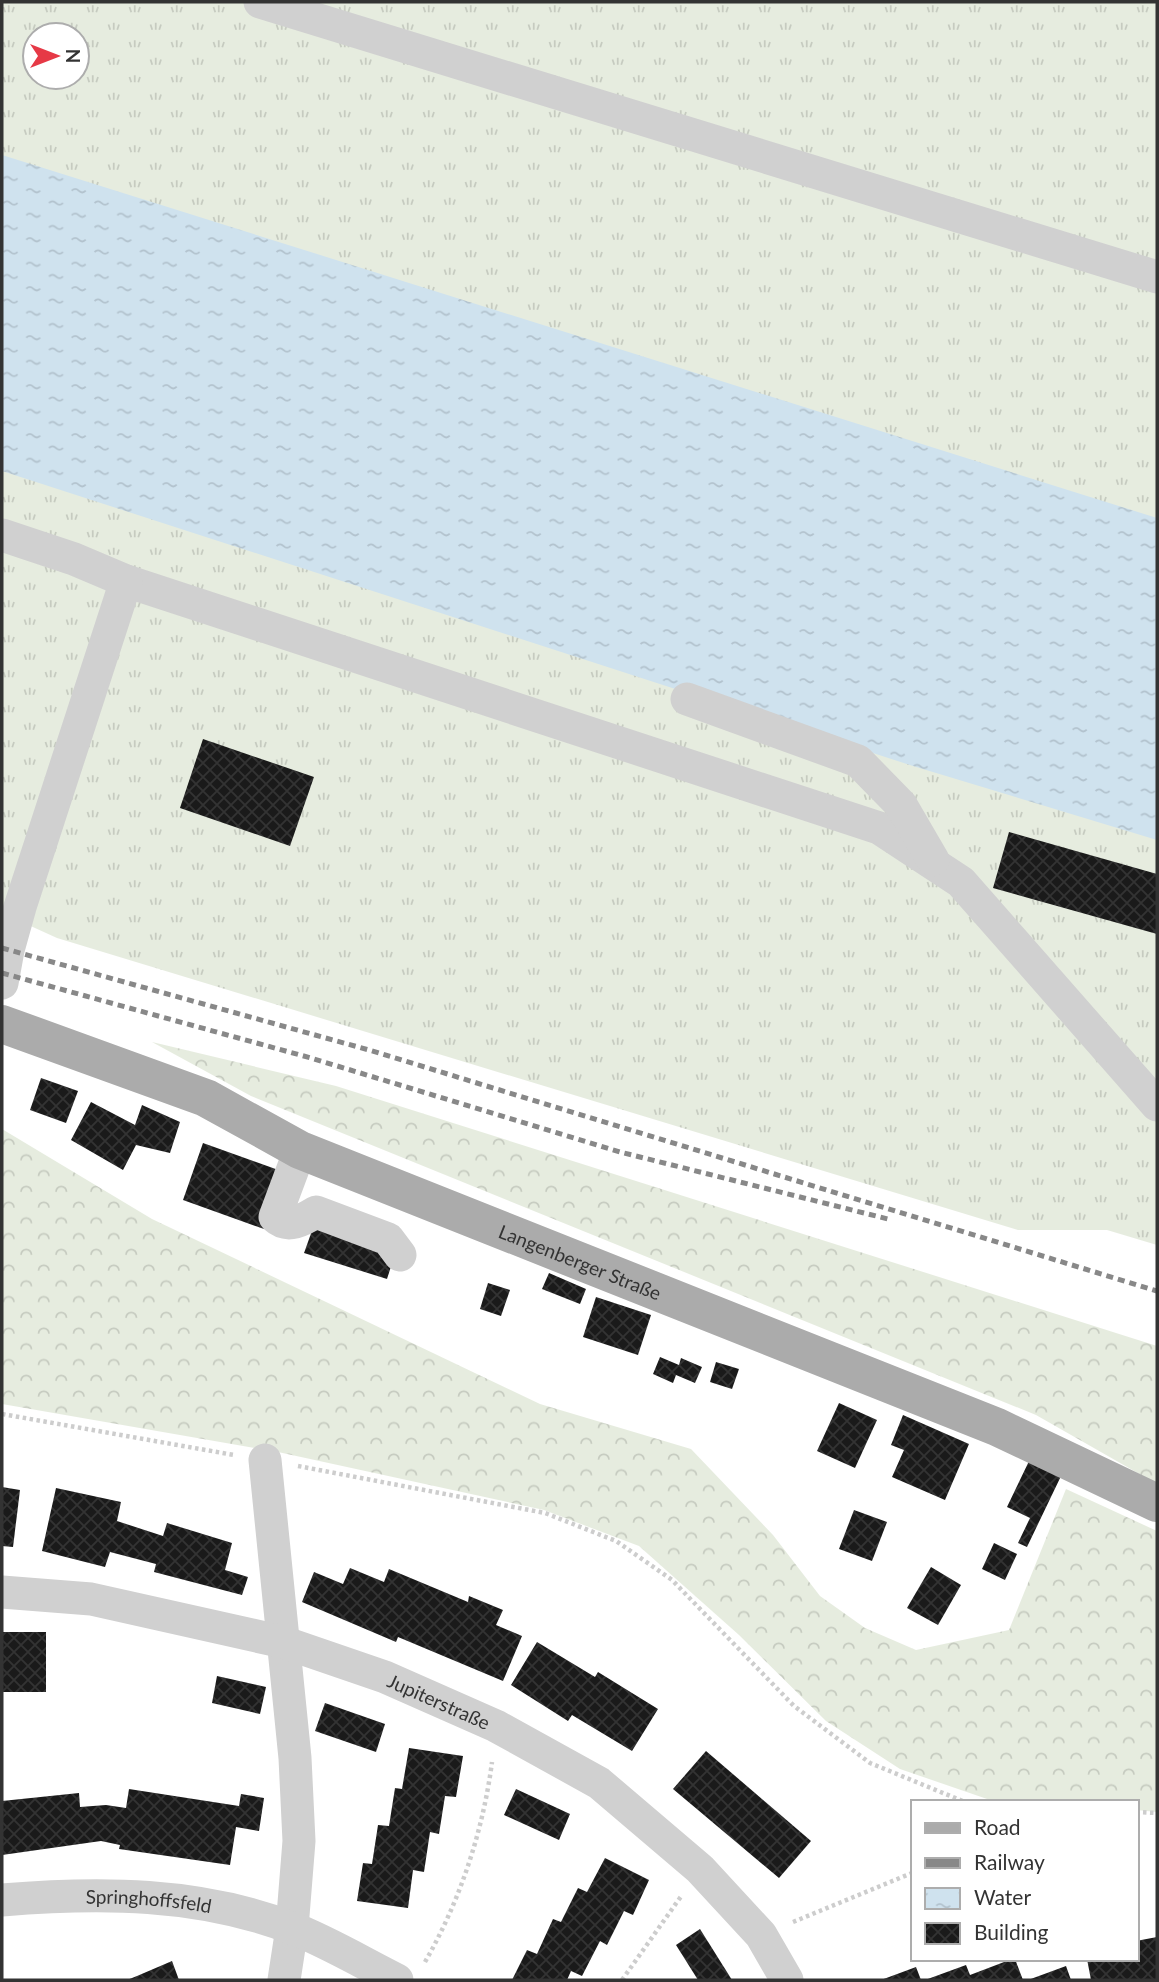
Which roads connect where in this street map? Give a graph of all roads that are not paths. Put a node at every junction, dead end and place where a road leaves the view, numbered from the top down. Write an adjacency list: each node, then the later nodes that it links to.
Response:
1 (260, 2): 2 (street)
2 (1157, 277)
3 (2, 535): 4 (street)
4 (126, 580): 6 (street); 7 (street)
5 (687, 699): 6 (street)
6 (936, 865): 9 (street)
7 (2, 983)
8 (2, 1024): 10 (main road, Langenberger Straße)
9 (1157, 1105)
10 (300, 1150): 11 (street); 13 (main road, Langenberger Straße)
11 (400, 1255)
12 (265, 1460): 15 (street)
13 (1157, 1503)
14 (2, 1592): 15 (street, Jupiterstraße)
15 (283, 1642): 17 (street); 20 (street, Jupiterstraße)
16 (2, 1900): 17 (street, Springhoffsfeld)
17 (292, 1928): 18 (street, Springhoffsfeld); 19 (street)
18 (409, 1976)
19 (284, 1980)
20 (787, 1980)

